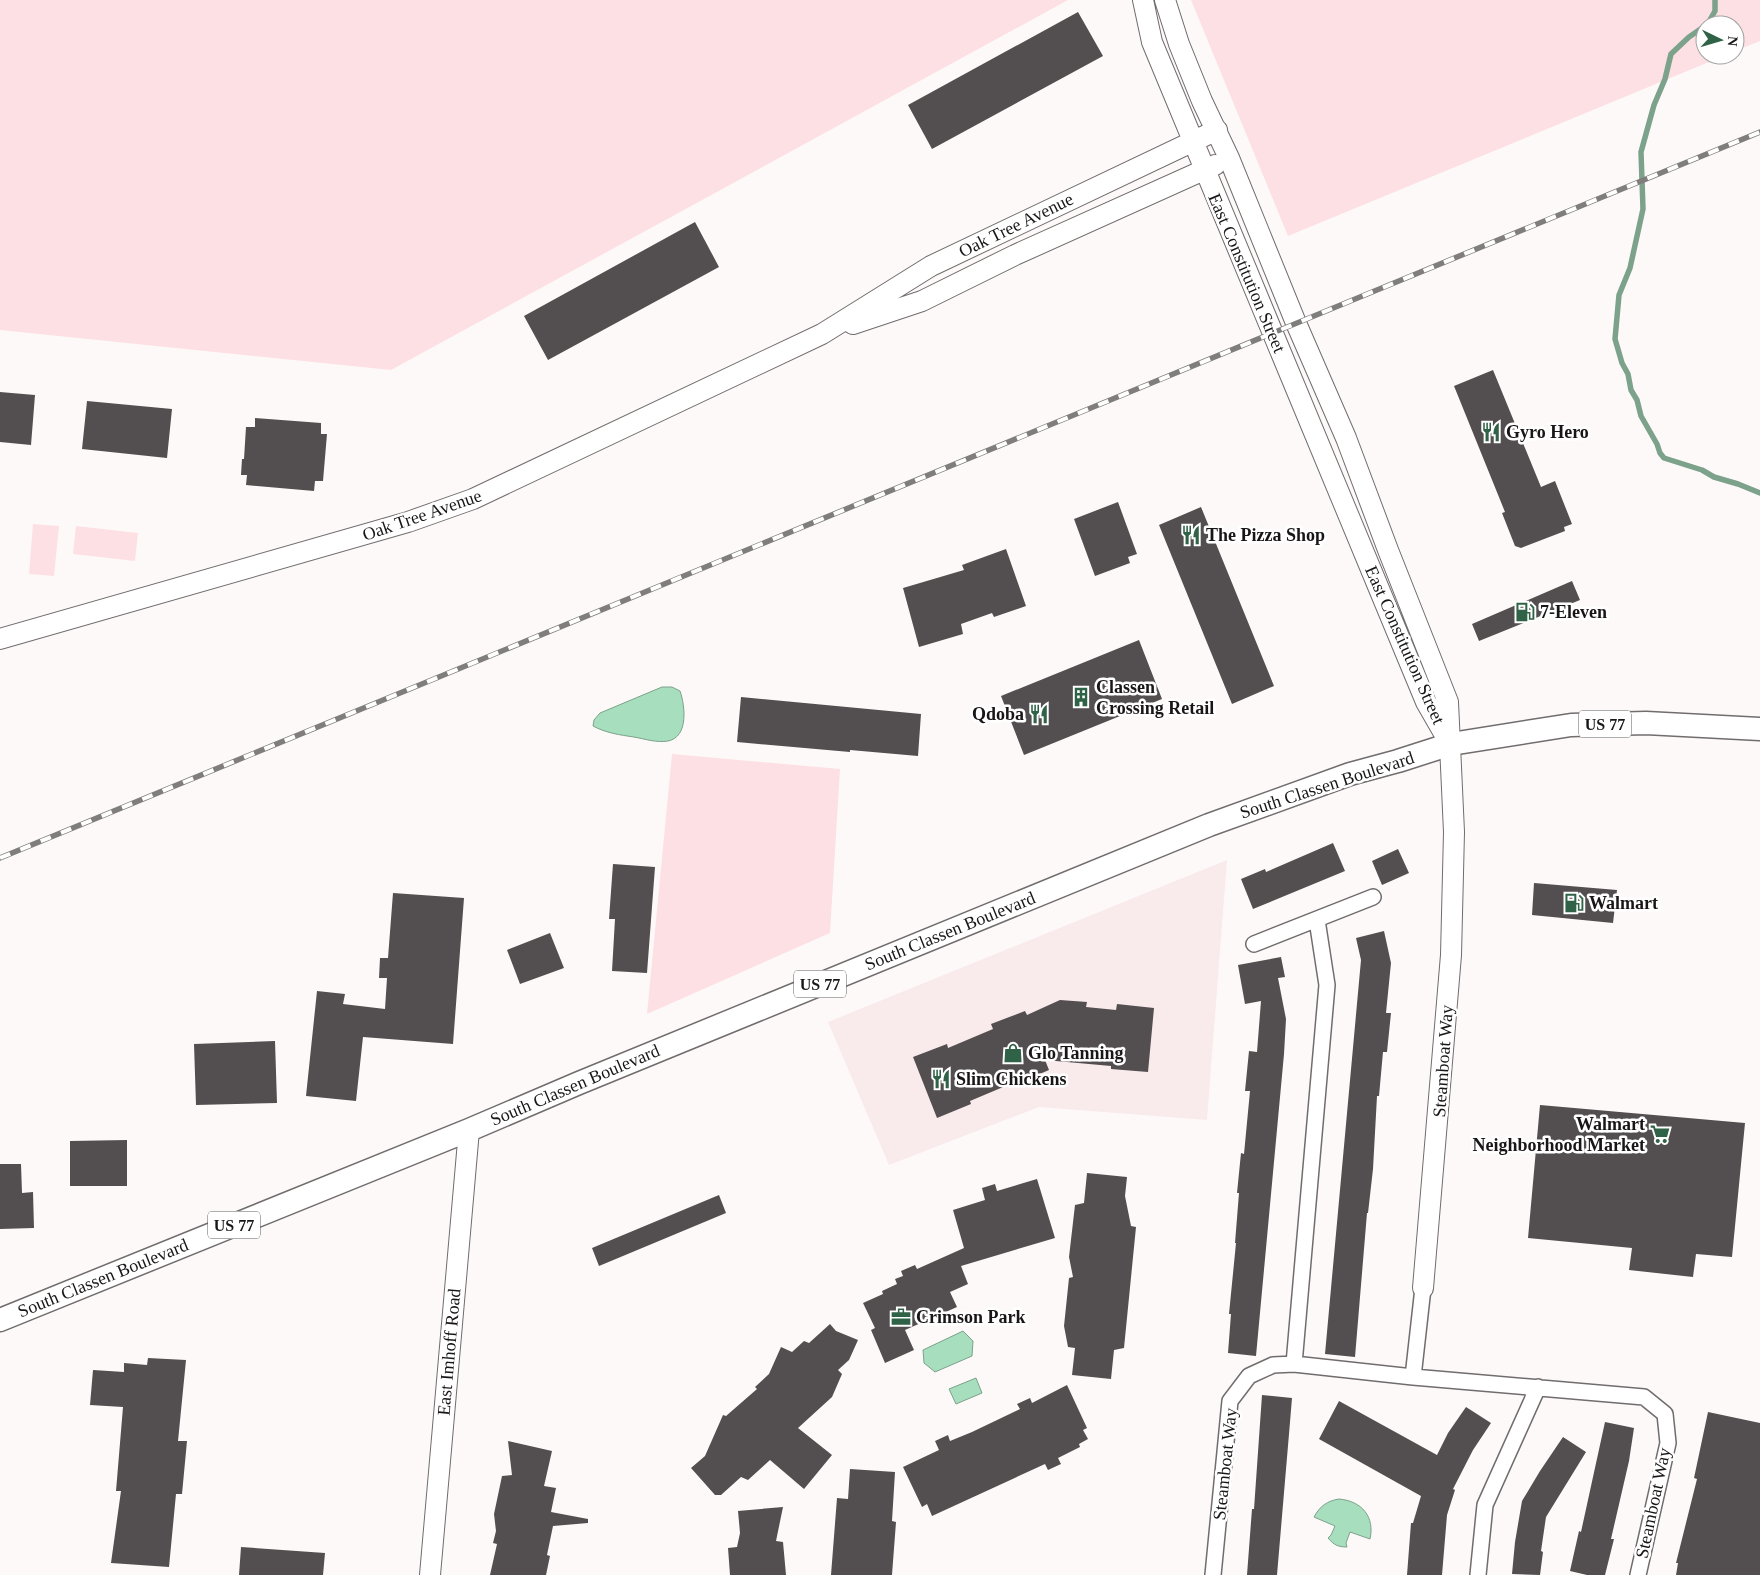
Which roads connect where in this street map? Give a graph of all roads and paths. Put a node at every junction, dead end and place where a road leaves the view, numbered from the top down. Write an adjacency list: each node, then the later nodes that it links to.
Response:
1 (1142, 0): 4 (street, East Constitution Street)
2 (1164, 0): 3 (street, East Constitution Street)
3 (1217, 130): 4 (street, Oak Tree Avenue); 5 (street, East Constitution Street)
4 (1193, 140): 6 (street, East Constitution Street); 7 (street, Oak Tree Avenue)
5 (1229, 158): 6 (street, Oak Tree Avenue); 12 (street, East Constitution Street)
6 (1204, 170): 8 (street, Oak Tree Avenue); 12 (street, East Constitution Street)
7 (1002, 233): 8 (street); 9 (street, Oak Tree Avenue)
8 (1015, 256): 9 (street, Oak Tree Avenue)
9 (822, 334): 10 (street, Oak Tree Avenue)
10 (0, 639)
11 (1760, 729): 12 (main road, South Classen Boulevard / US 77)
12 (1450, 744): 16 (main road, South Classen Boulevard / US 77); 17 (street, Steamboat Way)
13 (1373, 897): 14 (street)
14 (1317, 920): 15 (street); 19 (street)
15 (1254, 944)
16 (469, 1130): 18 (main road, South Classen Boulevard / US 77); 22 (street, East Imhoff Road)
17 (1423, 1288): 20 (street, Steamboat Way)
18 (0, 1320)
19 (1294, 1364): 20 (street, Steamboat Way); 23 (street, Steamboat Way)
20 (1413, 1378): 21 (street, Steamboat Way)
21 (1538, 1388): 24 (street); 25 (street, Steamboat Way)
22 (430, 1575)
23 (1213, 1575)
24 (1478, 1575)
25 (1638, 1575)

